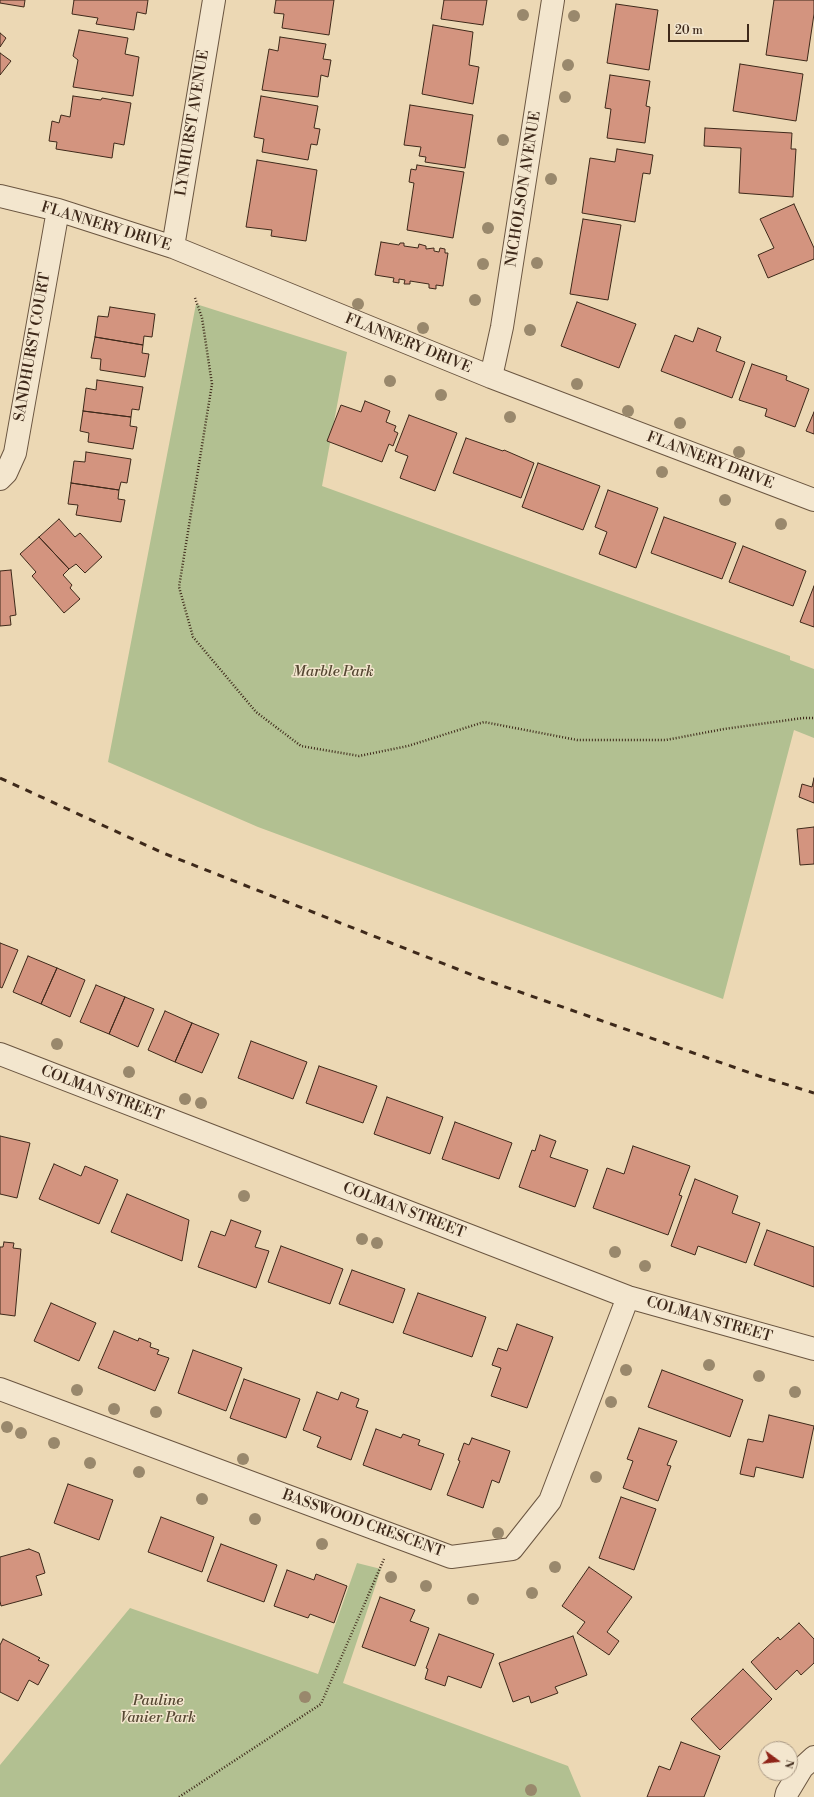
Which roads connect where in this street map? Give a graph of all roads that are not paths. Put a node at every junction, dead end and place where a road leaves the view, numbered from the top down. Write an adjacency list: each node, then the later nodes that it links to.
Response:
1 (214, 0): 5 (street, LYNHURST AVENUE)
2 (553, 0): 6 (street, NICHOLSON AVENUE)
3 (0, 196): 4 (street, FLANNERY DRIVE)
4 (58, 210): 5 (street, FLANNERY DRIVE); 7 (street, SANDHURST COURT)
5 (173, 247): 6 (street, FLANNERY DRIVE)
6 (491, 377): 8 (street, FLANNERY DRIVE)
7 (0, 479)
8 (814, 500)
9 (0, 1054): 10 (street, COLMAN STREET)
10 (628, 1297): 11 (street, COLMAN STREET); 12 (street, BASSWOOD CRESCENT)
11 (814, 1349)
12 (0, 1389)
13 (814, 1757): 14 (street)
14 (786, 1797)

